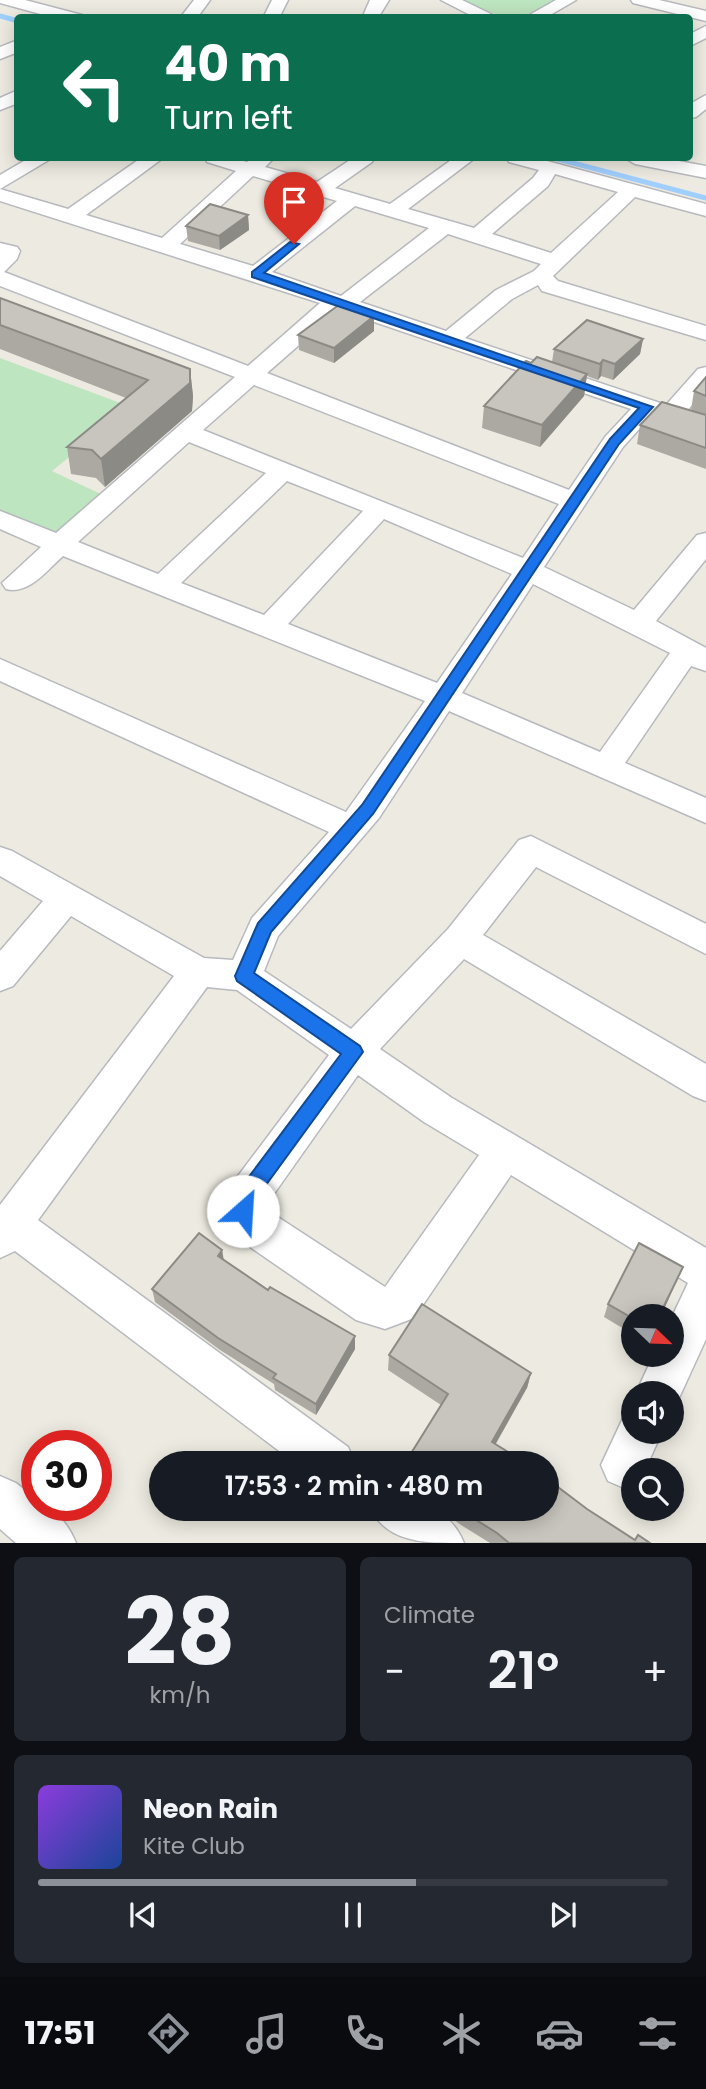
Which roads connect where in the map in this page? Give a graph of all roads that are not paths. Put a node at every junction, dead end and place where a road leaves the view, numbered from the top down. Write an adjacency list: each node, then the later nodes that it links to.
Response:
1 (6, 0): 8 (street)
2 (202, 0): 9 (street)
3 (381, 0): 10 (street)
4 (449, 0): 11 (street)
5 (568, 0): 12 (street)
6 (639, 0): 7 (street)
7 (669, 3): 13 (street); 14 (street)
8 (60, 14)
9 (191, 14)
10 (372, 14)
11 (482, 14)
12 (540, 14)
13 (648, 14)
14 (706, 16)
15 (706, 100): 16 (street)
16 (693, 112)
17 (37, 161): 27 (street)
18 (149, 161): 34 (street)
19 (240, 161): 24 (street)
20 (361, 161): 28 (street)
21 (462, 161): 33 (street)
22 (527, 161): 25 (street)
23 (650, 161): 26 (street)
24 (258, 163): 28 (street); 37 (street)
25 (550, 167): 29 (street); 36 (street)
26 (706, 172)
27 (0, 183)
28 (320, 189): 31 (street)
29 (632, 189): 32 (street); 40 (street)
30 (0, 195): 34 (street)
31 (352, 199): 33 (street); 41 (street)
32 (706, 210)
33 (393, 211): 35 (street)
34 (69, 218): 37 (street)
35 (445, 226): 36 (street); 43 (street)
36 (477, 236): 40 (street)
37 (165, 247): 41 (street)
38 (0, 249): 39 (street)
39 (0, 267)
40 (548, 269): 44 (street); 45 (street)
41 (256, 274): 43 (street)
42 (0, 278): 47 (street)
43 (340, 303): 45 (street); 47 (street)
44 (704, 329)
45 (449, 340): 48 (street)
46 (706, 374): 48 (street)
47 (251, 376): 50 (street); 52 (street)
48 (659, 411): 49 (street); 52 (street)
49 (706, 428)
50 (186, 432): 51 (street); 56 (street)
51 (283, 471): 53 (street); 59 (street)
52 (575, 501): 57 (street)
53 (379, 509): 57 (street); 61 (street)
54 (0, 519): 56 (street)
55 (706, 541): 60 (street)
56 (60, 545): 58 (street); 59 (street)
57 (530, 570): 60 (street); 64 (street)
58 (16, 583)
59 (162, 585): 61 (street)
60 (639, 624): 62 (street)
61 (270, 626): 64 (street)
62 (697, 655): 65 (street)
63 (0, 668): 67 (street)
64 (444, 697): 65 (street); 67 (street)
65 (606, 767): 66 (street)
66 (706, 811)
67 (351, 828): 74 (street)
68 (0, 860): 69 (street)
69 (66, 898): 72 (street); 73 (street)
70 (460, 939): 71 (street); 75 (street); 76 (street)
71 (706, 940)
72 (198, 972): 74 (street); 78 (street)
73 (0, 976)
74 (244, 976): 75 (street)
75 (353, 1052): 77 (street); 77 (street)
76 (706, 1084)
77 (505, 1151): 79 (street)
78 (5, 1231): 82 (street)
79 (706, 1271)
80 (706, 1292): 81 (street)
81 (664, 1381)
82 (315, 1451)
83 (0, 1499): 85 (street)
84 (410, 1521): 86 (street)
85 (52, 1543)
86 (440, 1543)

